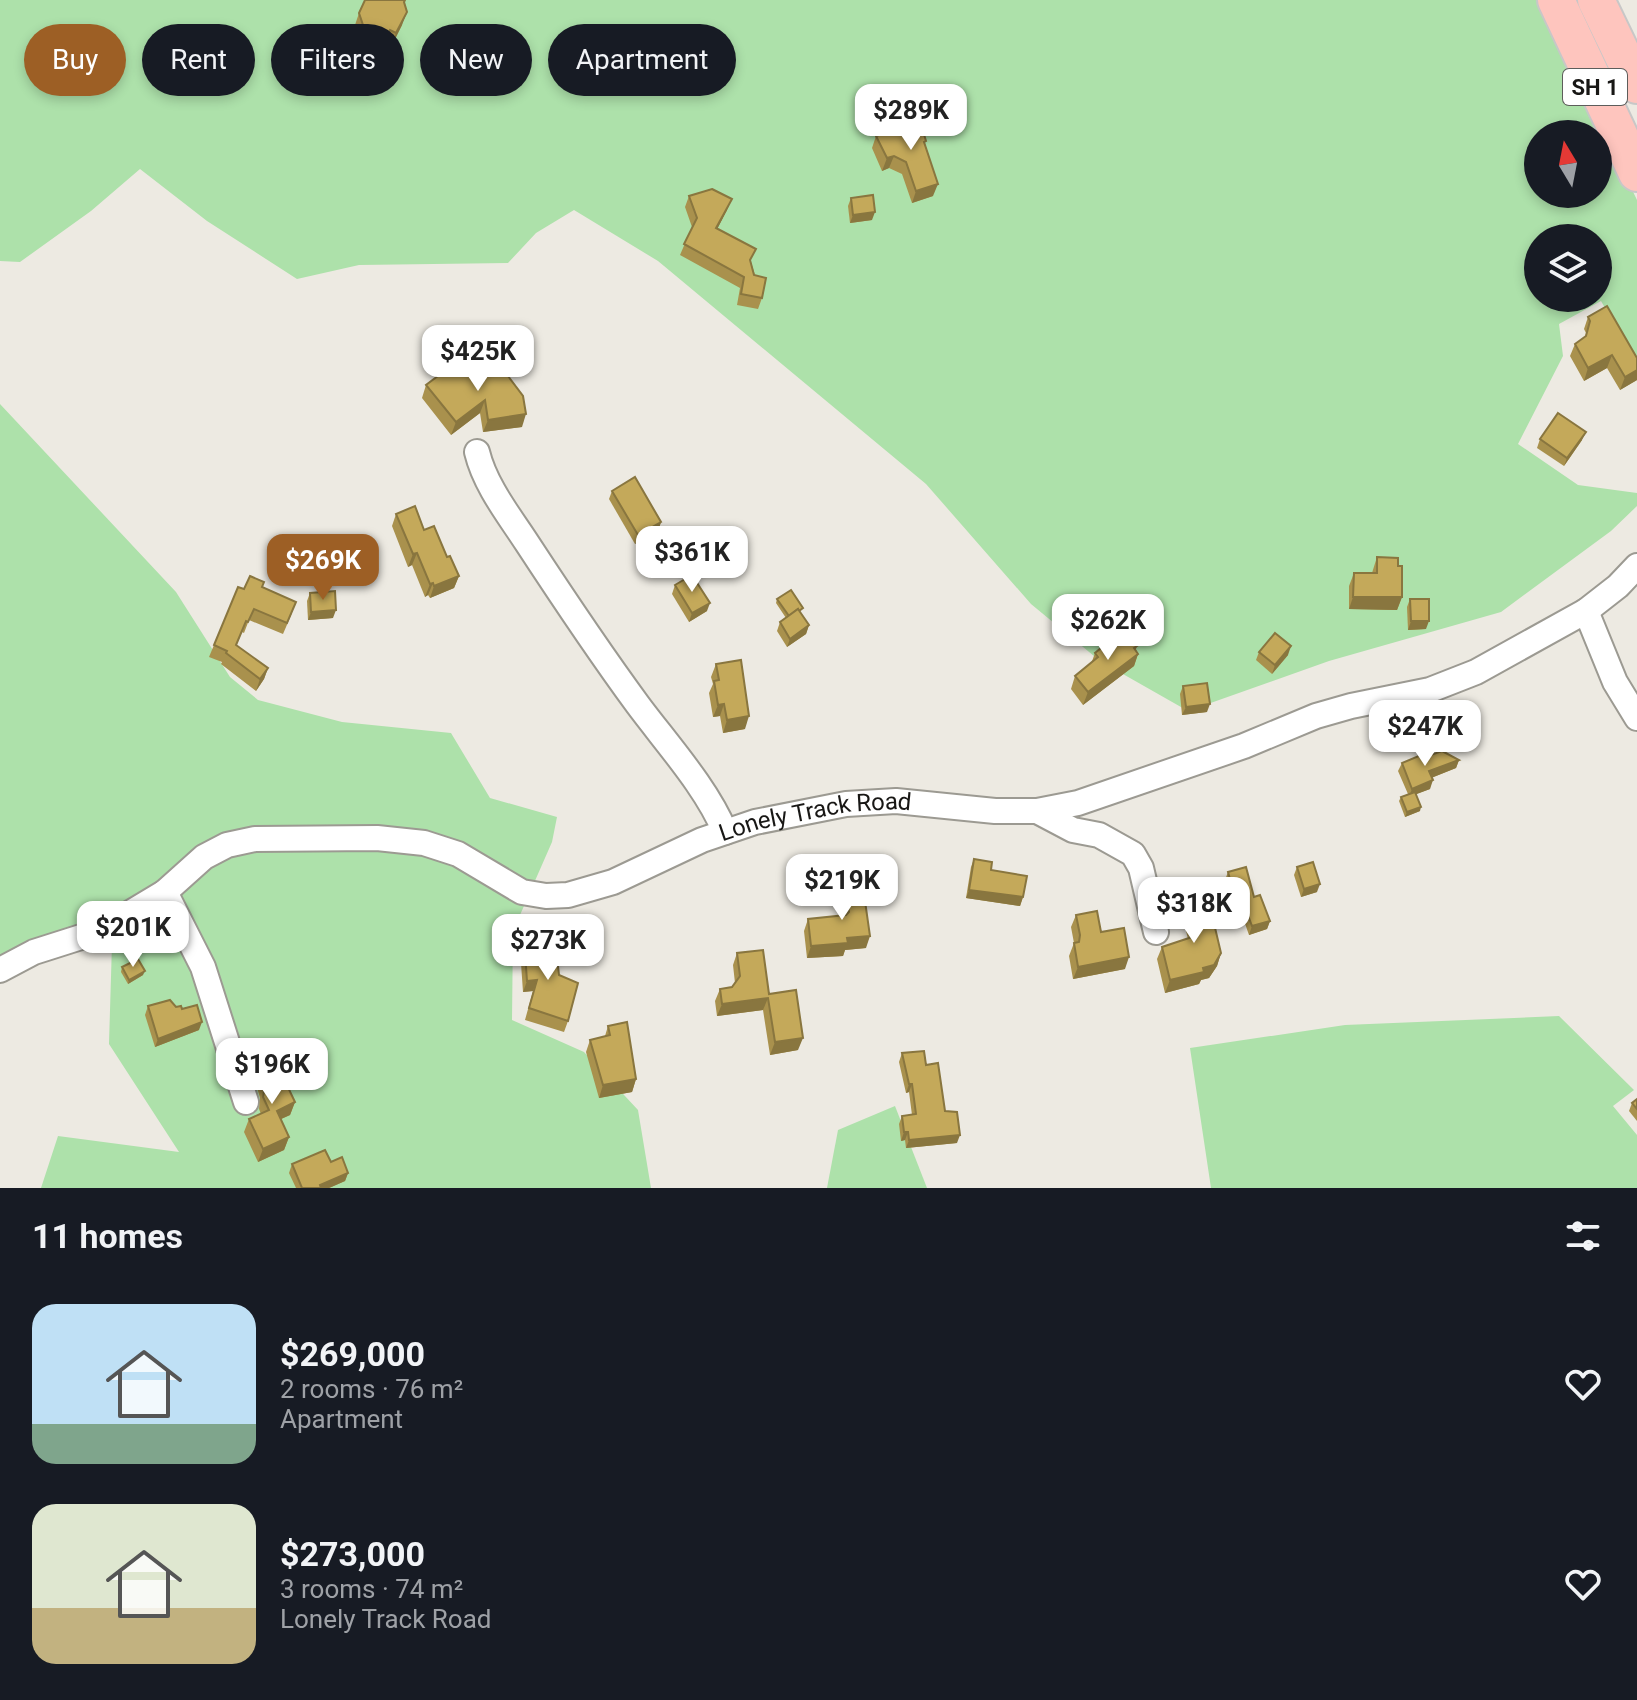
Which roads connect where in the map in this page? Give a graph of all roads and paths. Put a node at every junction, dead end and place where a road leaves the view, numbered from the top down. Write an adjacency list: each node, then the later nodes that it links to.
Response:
1 (1556, 0): 4 (highway, SH 1)
2 (1596, 0): 3 (highway, SH 1)
3 (1637, 85)
4 (1637, 173)
5 (477, 452): 10 (street)
6 (1637, 566): 7 (street, Lonely Track Road)
7 (1586, 611): 8 (street); 9 (street, Lonely Track Road)
8 (1637, 718)
9 (1037, 811): 10 (street, Lonely Track Road); 12 (street)
10 (725, 832): 11 (street, Lonely Track Road)
11 (165, 892): 13 (street, Lonely Track Road); 14 (street)
12 (1156, 932)
13 (0, 970)
14 (246, 1102)

